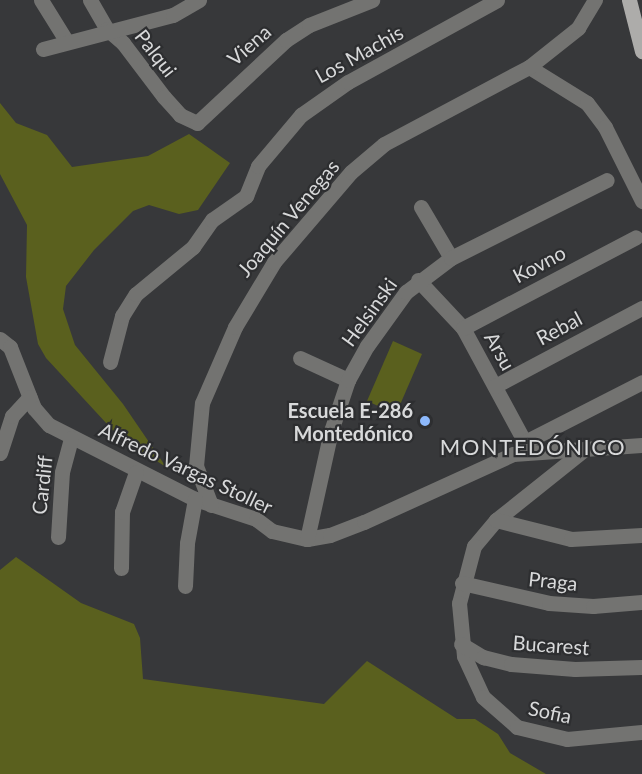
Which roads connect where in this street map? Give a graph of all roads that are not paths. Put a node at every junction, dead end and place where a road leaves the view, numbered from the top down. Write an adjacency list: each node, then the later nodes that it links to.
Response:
1 (41, 0): 9 (street)
2 (90, 0): 8 (street, Palqui)
3 (199, 0): 8 (street)
4 (372, 0): 13 (street, Viena)
5 (497, 0): 24 (street, Los Machis)
6 (595, 0): 12 (street, Joaquín Venegas)
7 (629, 0): 11 (main road)
8 (107, 30): 9 (street); 13 (street, Palqui)
9 (67, 42): 10 (street)
10 (42, 49)
11 (642, 51)
12 (529, 67): 15 (street); 36 (street, Joaquín Venegas)
13 (197, 123)
14 (607, 180): 18 (street, Helsinski)
15 (642, 201)
16 (421, 207): 18 (street)
17 (636, 237): 21 (street, Kovno)
18 (451, 258): 19 (street, Helsinski)
19 (418, 280): 21 (street, Arsu); 25 (street, Helsinski)
20 (642, 308): 27 (street, Rebal)
21 (463, 328): 27 (street, Arsu)
22 (1, 340): 28 (street, Alfredo Vargas Stoller)
23 (300, 358): 25 (street)
24 (110, 362)
25 (348, 380): 40 (street, Helsinski)
26 (642, 382): 31 (street)
27 (495, 386): 31 (street, Arsu)
28 (30, 397): 29 (street, Alfredo Vargas Stoller); 33 (street)
29 (71, 438): 34 (street, Alfredo Vargas Stoller); 39 (street, Cardiff)
30 (642, 445): 32 (street, Alfredo Vargas Stoller)
31 (527, 447): 32 (street, Alfredo Vargas Stoller); 40 (street, Alfredo Vargas Stoller)
32 (585, 449): 37 (street, Sofia)
33 (0, 453)
34 (136, 472): 35 (street, Alfredo Vargas Stoller); 41 (street)
35 (195, 499): 36 (street, Alfredo Vargas Stoller); 43 (street)
36 (211, 505): 40 (street, Alfredo Vargas Stoller)
37 (496, 520): 38 (street); 42 (street, Sofia)
38 (642, 535)
39 (58, 537)
40 (307, 539)
41 (121, 568)
42 (462, 583): 44 (street, Praga); 45 (street, Sofia)
43 (185, 586)
44 (642, 602)
45 (462, 644): 46 (street, Bucarest); 47 (street, Sofia)
46 (642, 667)
47 (642, 732)

